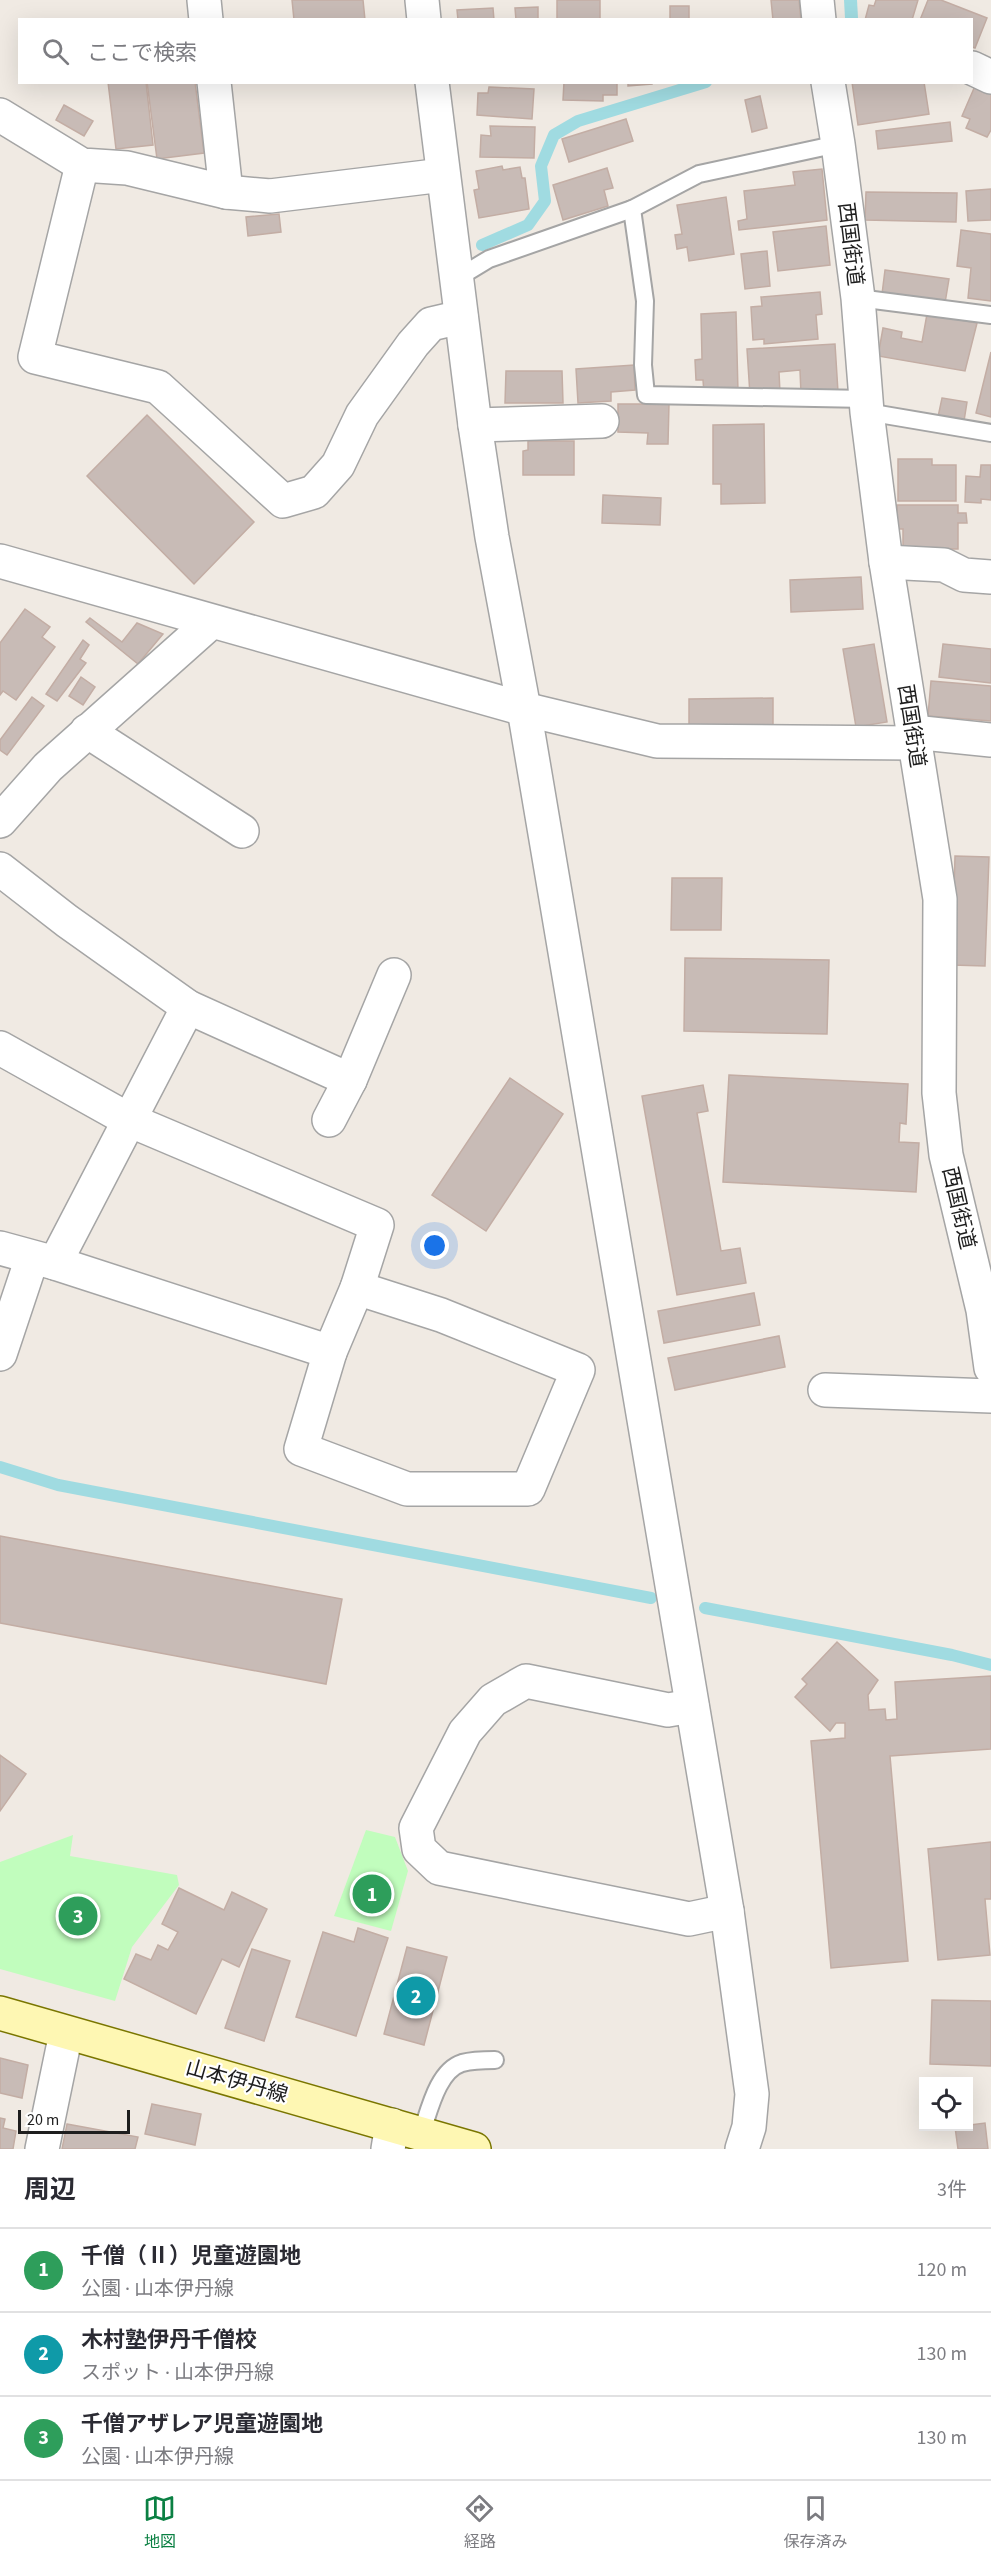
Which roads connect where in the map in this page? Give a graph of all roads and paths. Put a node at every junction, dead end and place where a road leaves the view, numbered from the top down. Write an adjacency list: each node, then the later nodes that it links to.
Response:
1 (204, 0): 4 (street)
2 (422, 0): 5 (street)
3 (817, 0): 6 (street)
4 (206, 18)
5 (424, 18)
6 (819, 18)
7 (973, 68): 8 (street)
8 (991, 76)
9 (213, 84): 16 (street)
10 (432, 84): 15 (street)
11 (828, 84): 13 (street, 西国街道)
12 (0, 115): 14 (street)
13 (838, 144): 17 (lane); 19 (street, 西国街道)
14 (82, 165): 16 (street); 21 (street)
15 (443, 175): 16 (street); 18 (street)
16 (226, 192)
17 (632, 209): 18 (lane); 22 (lane)
18 (456, 279): 21 (street)
19 (858, 298): 20 (lane); 22 (street, 西国街道)
20 (991, 315)
21 (461, 317): 24 (street)
22 (867, 406): 25 (lane); 27 (street, 西国街道)
23 (602, 421): 24 (street)
24 (475, 425): 30 (street)
25 (991, 433)
26 (0, 561): 29 (street)
27 (886, 562): 28 (street); 32 (street, 西国街道)
28 (991, 577)
29 (212, 622): 30 (street); 31 (street)
30 (524, 709): 32 (street); 52 (street)
31 (87, 731): 34 (street); 35 (street)
32 (914, 737): 33 (street); 46 (street, 西国街道)
33 (991, 740)
34 (0, 821)
35 (242, 831)
36 (0, 869): 38 (street)
37 (394, 975): 40 (street)
38 (188, 1007): 40 (street); 41 (street)
39 (0, 1048): 41 (street)
40 (350, 1080): 42 (street)
41 (129, 1120): 44 (street); 45 (street)
42 (329, 1120)
43 (0, 1248): 44 (street)
44 (43, 1260): 47 (street); 48 (street)
45 (357, 1288): 47 (street); 47 (street)
46 (987, 1310): 49 (street, 西国街道)
47 (330, 1352)
48 (0, 1354)
49 (991, 1368)
50 (825, 1390): 51 (street)
51 (991, 1396)
52 (692, 1706): 53 (street); 53 (street)
53 (727, 1911): 60 (street)
54 (0, 2013): 55 (main road, 山本伊丹線)
55 (66, 2032): 57 (main road, 山本伊丹線); 58 (street)
56 (495, 2061): 57 (lane)
57 (400, 2136): 59 (main road, 山本伊丹線)
58 (42, 2149)
59 (474, 2149)
60 (742, 2149)

